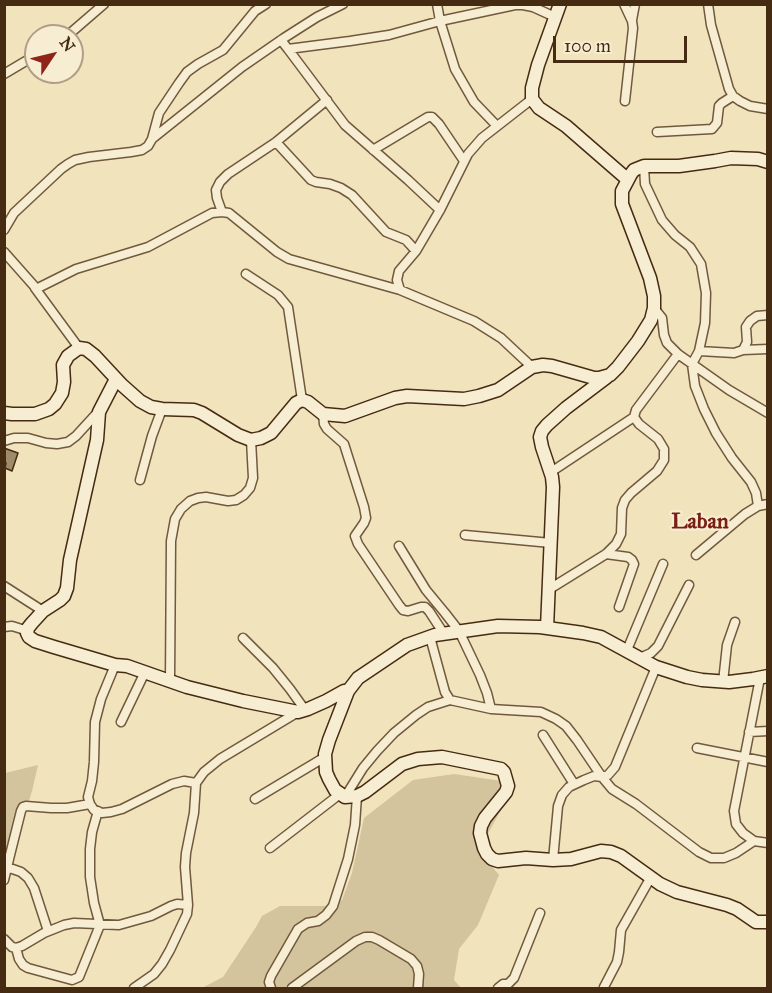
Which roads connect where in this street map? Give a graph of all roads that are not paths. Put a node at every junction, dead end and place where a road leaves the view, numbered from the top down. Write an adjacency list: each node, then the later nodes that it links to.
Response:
1 (104, 4): 12 (street)
2 (266, 4): 24 (street)
3 (343, 4): 13 (street)
4 (437, 4): 10 (street)
5 (560, 4): 9 (street)
6 (624, 4): 11 (street)
7 (635, 4): 11 (street)
8 (708, 4): 17 (street)
9 (555, 17): 10 (street); 18 (street)
10 (440, 21): 14 (street); 22 (street)
11 (632, 21): 20 (street)
12 (81, 24)
13 (281, 40): 14 (street); 24 (street)
14 (288, 49): 19 (street)
15 (24, 62): 16 (street)
16 (4, 74)
17 (733, 96): 21 (street); 23 (street)
18 (532, 99): 22 (street); 30 (street)
19 (327, 100): 25 (street); 26 (street)
20 (624, 101)
21 (768, 109)
22 (497, 126): 27 (street)
23 (657, 132)
24 (152, 139): 33 (street)
25 (276, 142): 32 (street); 34 (street)
26 (373, 150): 27 (street); 31 (street)
27 (464, 161): 31 (street)
28 (768, 162): 29 (street)
29 (644, 166): 30 (street); 44 (street)
30 (627, 179): 39 (street)
31 (440, 210): 34 (street)
32 (222, 212): 37 (street); 38 (street)
33 (4, 230)
34 (416, 251): 38 (street)
35 (4, 252): 37 (street)
36 (246, 274): 50 (street)
37 (35, 288): 41 (street)
38 (400, 290): 47 (street)
39 (654, 308): 45 (street); 48 (street)
40 (768, 315): 43 (street)
41 (79, 348): 49 (street); 53 (street)
42 (768, 349): 43 (street)
43 (743, 350): 44 (street)
44 (699, 351): 46 (street)
45 (678, 354): 46 (street); 56 (street)
46 (692, 364): 54 (street); 62 (street)
47 (532, 367): 48 (street); 55 (street)
48 (610, 375): 59 (street)
49 (116, 379): 51 (street); 52 (street)
50 (302, 400): 55 (street); 57 (street)
51 (162, 409): 57 (street); 60 (street)
52 (99, 412): 58 (street); 73 (street)
53 (4, 413)
54 (768, 413)
55 (323, 414): 79 (street)
56 (634, 417): 59 (street); 66 (street)
57 (251, 440): 88 (street)
58 (4, 441)
59 (551, 472): 64 (street)
60 (140, 480)
61 (768, 504): 62 (street)
62 (758, 506): 67 (street)
63 (465, 535): 64 (street)
64 (551, 543): 71 (street)
65 (399, 546): 78 (street)
66 (606, 554): 71 (street); 72 (street)
67 (696, 555)
68 (663, 564): 82 (street)
69 (689, 585): 83 (street)
70 (4, 586): 73 (street)
71 (549, 590): 76 (street)
72 (619, 607)
73 (44, 611): 77 (street)
74 (735, 622): 89 (street)
75 (4, 627): 77 (street)
76 (547, 628): 78 (street); 82 (street)
77 (28, 631): 84 (street)
78 (459, 631): 79 (street); 92 (street)
79 (444, 634): 80 (street)
80 (430, 637): 90 (street); 91 (street)
81 (243, 638): 93 (street)
82 (627, 650): 83 (street)
83 (640, 658): 85 (street)
84 (115, 665): 86 (street); 107 (street)
85 (656, 667): 89 (street); 102 (street)
86 (145, 672): 88 (street); 94 (street)
87 (764, 677): 89 (street); 96 (street)
88 (170, 681): 93 (street)
89 (723, 682)
90 (348, 691): 93 (street); 99 (street)
91 (450, 700): 92 (street); 105 (street)
92 (491, 710): 102 (street)
93 (301, 711): 103 (street)
94 (122, 722)
95 (768, 731): 96 (street)
96 (749, 732): 100 (street)
97 (543, 735): 104 (street)
98 (697, 748): 100 (street)
99 (325, 757): 105 (street); 106 (street)
100 (745, 758): 101 (street); 109 (street)
101 (768, 762)
102 (602, 777): 104 (street); 109 (street)
103 (196, 783): 108 (street); 116 (street)
104 (574, 784): 112 (street)
105 (348, 796): 111 (street); 112 (street); 125 (street)
106 (255, 799)
107 (90, 804): 108 (street); 113 (street)
108 (98, 811): 119 (street)
109 (754, 841): 110 (street)
110 (768, 843)
111 (270, 848)
112 (553, 860): 114 (street)
113 (7, 867): 115 (street); 120 (street)
114 (651, 877): 118 (street); 123 (street)
115 (4, 880)
116 (188, 906): 119 (street); 124 (street)
117 (540, 913): 128 (street)
118 (768, 922)
119 (100, 925): 120 (street); 122 (street)
120 (48, 931): 122 (street)
121 (4, 939): 122 (street)
122 (16, 948)
123 (604, 987)
124 (135, 988)
125 (271, 988)
126 (292, 988): 127 (street)
127 (418, 988)
128 (498, 988)

